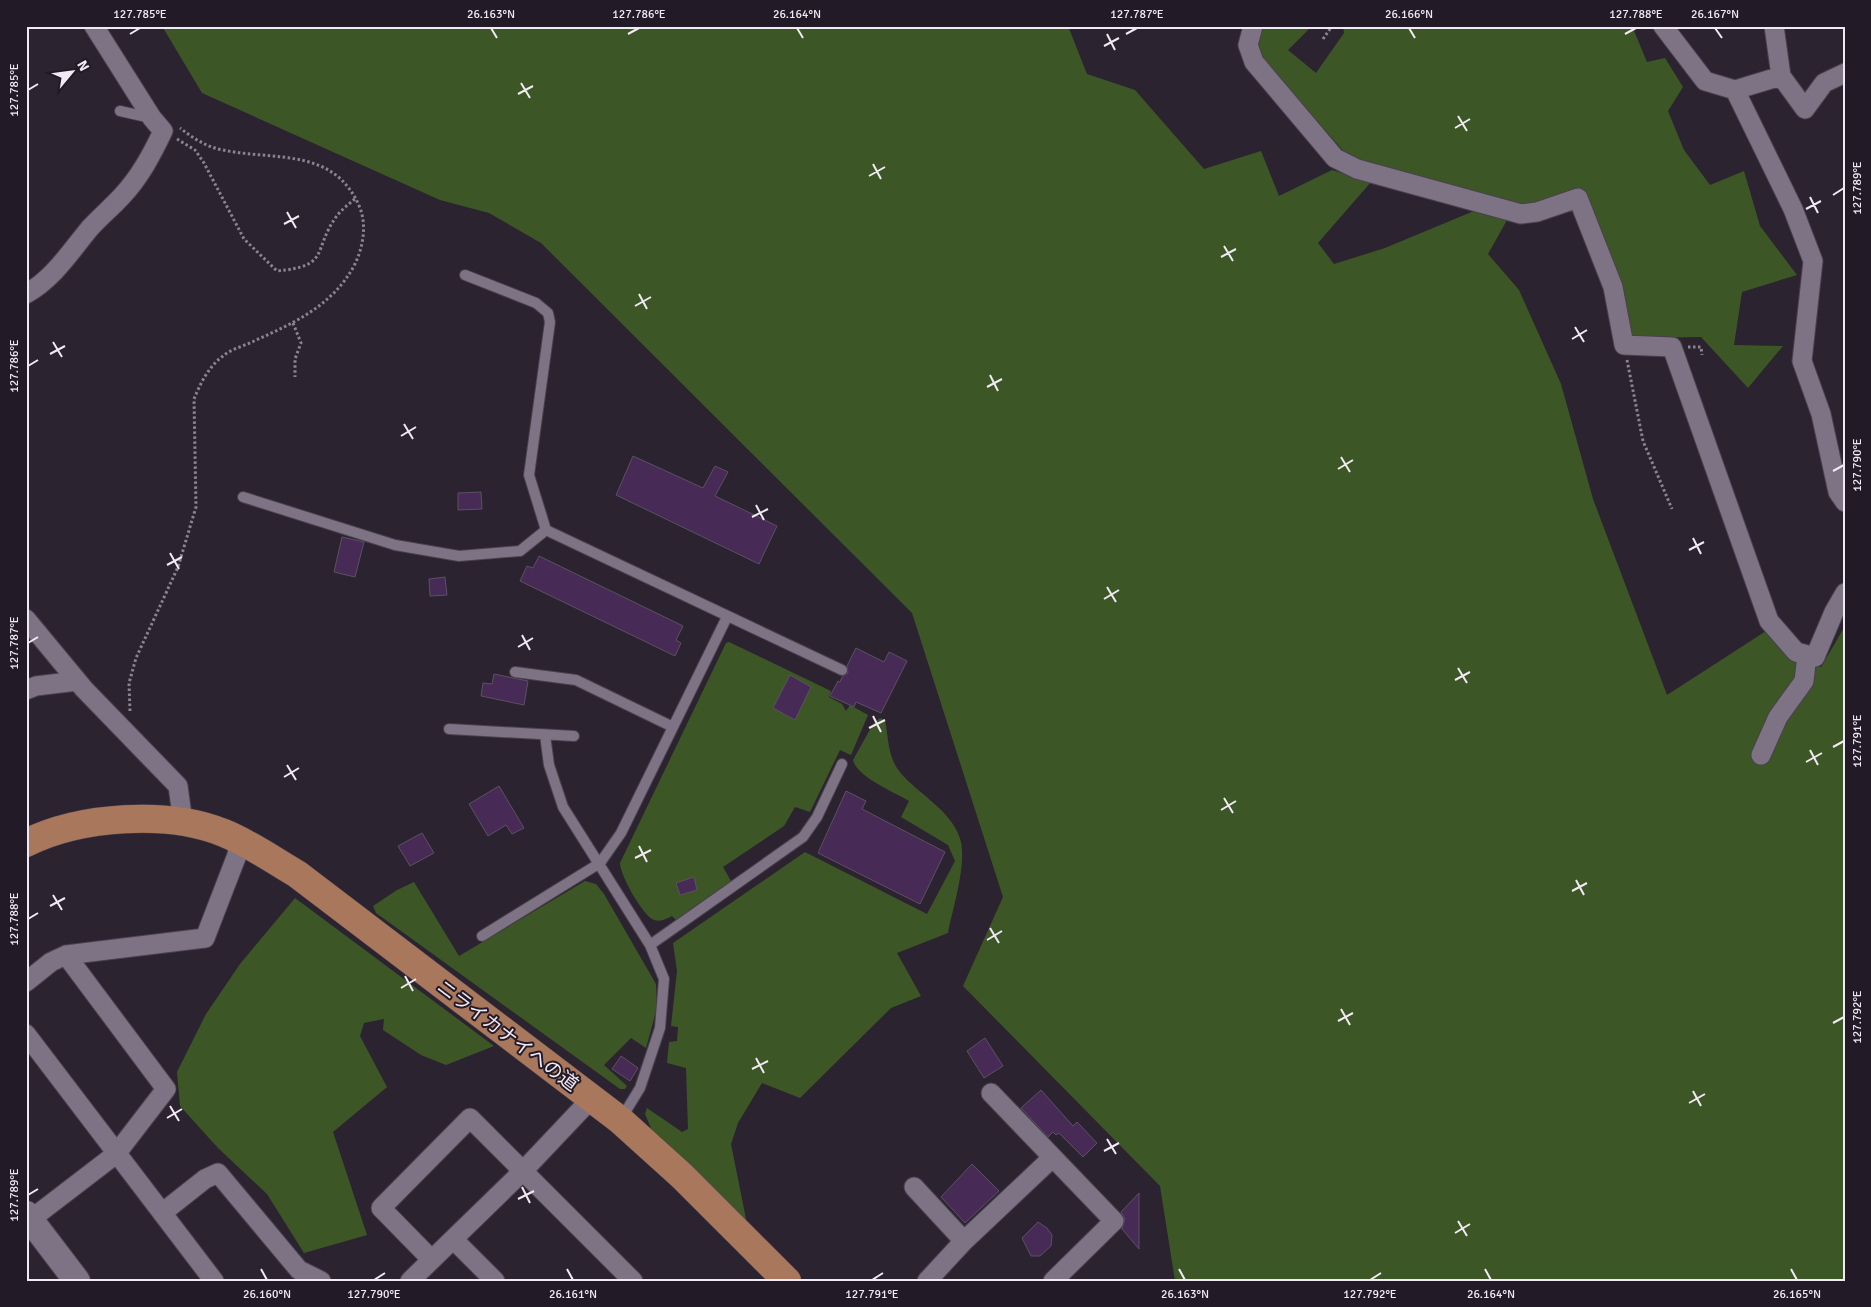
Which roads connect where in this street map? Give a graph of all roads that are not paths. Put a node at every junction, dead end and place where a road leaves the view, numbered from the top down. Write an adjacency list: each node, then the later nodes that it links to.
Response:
1 (94, 26): 9 (street)
2 (1252, 26): 18 (street)
3 (1663, 26): 7 (street)
4 (1774, 26): 6 (street)
5 (1845, 73): 6 (street)
6 (1780, 76): 7 (street)
7 (1735, 90): 13 (street)
8 (120, 111): 9 (lane)
9 (164, 125): 11 (street)
10 (465, 275): 14 (lane)
11 (26, 294)
12 (243, 497): 14 (lane)
13 (1845, 502)
14 (546, 530): 16 (lane)
15 (1845, 593): 18 (street)
16 (726, 617): 19 (lane); 23 (lane)
17 (26, 619): 21 (street)
18 (1807, 655): 27 (street)
19 (842, 670)
20 (515, 672): 23 (lane)
21 (77, 681): 22 (street); 29 (street)
22 (26, 690)
23 (673, 727): 32 (lane)
24 (449, 729): 25 (lane)
25 (545, 735): 26 (lane); 32 (lane)
26 (574, 736)
27 (1761, 755)
28 (842, 764): 34 (lane)
29 (183, 823): 30 (main road, ニライカナイへの道); 31 (main road, ニライカナイへの道)
30 (239, 840): 35 (street); 39 (main road, ニライカナイへの道)
31 (26, 843)
32 (600, 863): 33 (lane); 34 (lane)
33 (482, 936)
34 (650, 945): 40 (lane)
35 (66, 955): 36 (street); 41 (street)
36 (26, 982)
37 (26, 1034): 41 (street)
38 (991, 1093): 42 (street)
39 (592, 1098): 40 (main road, ニライカナイへの道); 43 (street)
40 (620, 1120): 56 (main road, ニライカナイへの道)
41 (116, 1154): 45 (street); 46 (street)
42 (1052, 1158): 48 (street); 58 (street)
43 (523, 1171): 47 (street); 49 (street); 55 (street)
44 (914, 1187): 48 (street)
45 (162, 1213): 51 (street); 52 (street)
46 (28, 1219): 50 (street)
47 (452, 1239): 49 (street); 54 (street)
48 (964, 1241): 57 (street)
49 (431, 1259): 53 (street)
50 (77, 1281)
51 (214, 1281)
52 (321, 1281)
53 (410, 1281)
54 (495, 1281)
55 (634, 1281)
56 (787, 1281)
57 (928, 1281)
58 (1053, 1281)

